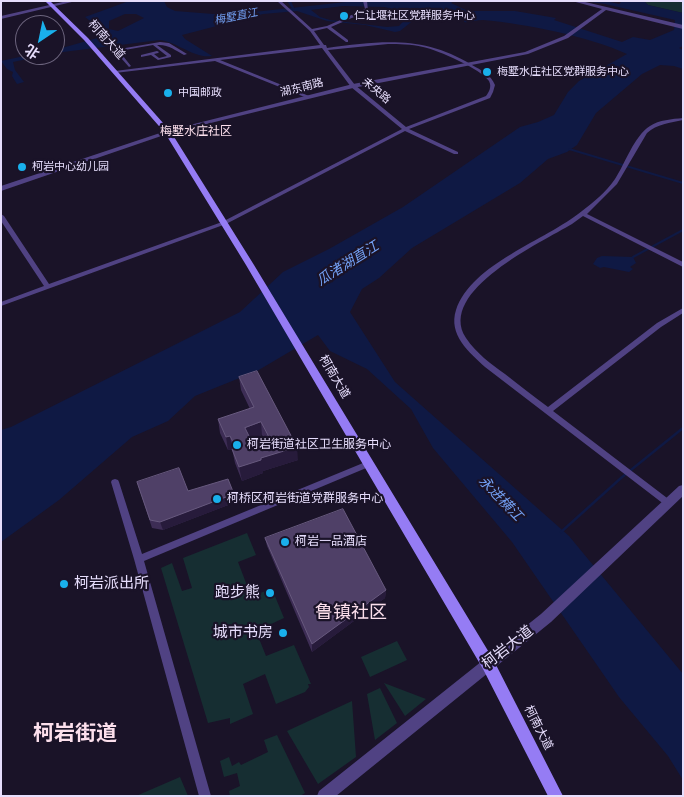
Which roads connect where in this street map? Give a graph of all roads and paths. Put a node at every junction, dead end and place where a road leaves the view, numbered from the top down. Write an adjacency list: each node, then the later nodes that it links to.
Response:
1 (47, 1): 6 (main road, 柯南大道)
2 (74, 1): 6 (street)
3 (279, 1): 11 (street, 未央路)
4 (365, 1): 9 (street)
5 (577, 2): 7 (street)
6 (53, 6): 8 (street); 26 (main road, 柯南大道)
7 (605, 9): 10 (street); 24 (street, 湖东南路)
8 (1, 18)
9 (328, 27): 11 (street); 12 (street)
10 (683, 27)
11 (311, 30): 15 (street, 未央路)
12 (346, 41)
13 (154, 44): 14 (street); 16 (street); 18 (street)
14 (133, 48): 19 (street); 25 (street)
15 (326, 48): 21 (street); 24 (street); 27 (street, 未央路)
16 (163, 51): 17 (street); 20 (street)
17 (152, 54): 19 (street); 20 (street)
18 (185, 54)
19 (142, 56): 22 (street)
20 (164, 58): 23 (street)
21 (214, 59): 23 (street); 28 (street)
22 (148, 62)
23 (170, 64): 26 (street)
24 (470, 64): 27 (street, 湖东南路); 30 (street)
25 (128, 66)
26 (115, 72): 31 (main road, 柯南大道)
27 (353, 86): 28 (street, 湖东南路); 30 (street, 未央路)
28 (307, 97): 31 (street, 湖东南路)
29 (683, 120): 34 (street)
30 (405, 129): 32 (street, 未央路); 36 (street)
31 (168, 132): 33 (street, 湖东南路); 36 (main road, 柯南大道)
32 (456, 154)
33 (1, 189)
34 (583, 214): 37 (street); 41 (street)
35 (1, 216): 38 (street)
36 (224, 223): 38 (street); 42 (main road, 柯南大道)
37 (683, 265)
38 (48, 287): 39 (street)
39 (1, 304)
40 (683, 310): 41 (street)
41 (547, 410): 45 (street)
42 (368, 464): 46 (street); 47 (main road, 柯南大道)
43 (115, 482): 46 (street)
44 (683, 489): 45 (street, 柯岩大道)
45 (668, 503): 47 (street, 柯岩大道)
46 (139, 559): 48 (street)
47 (488, 664): 49 (street, 柯岩大道); 50 (main road, 柯南大道)
48 (205, 796)
49 (324, 796)
50 (556, 796)

